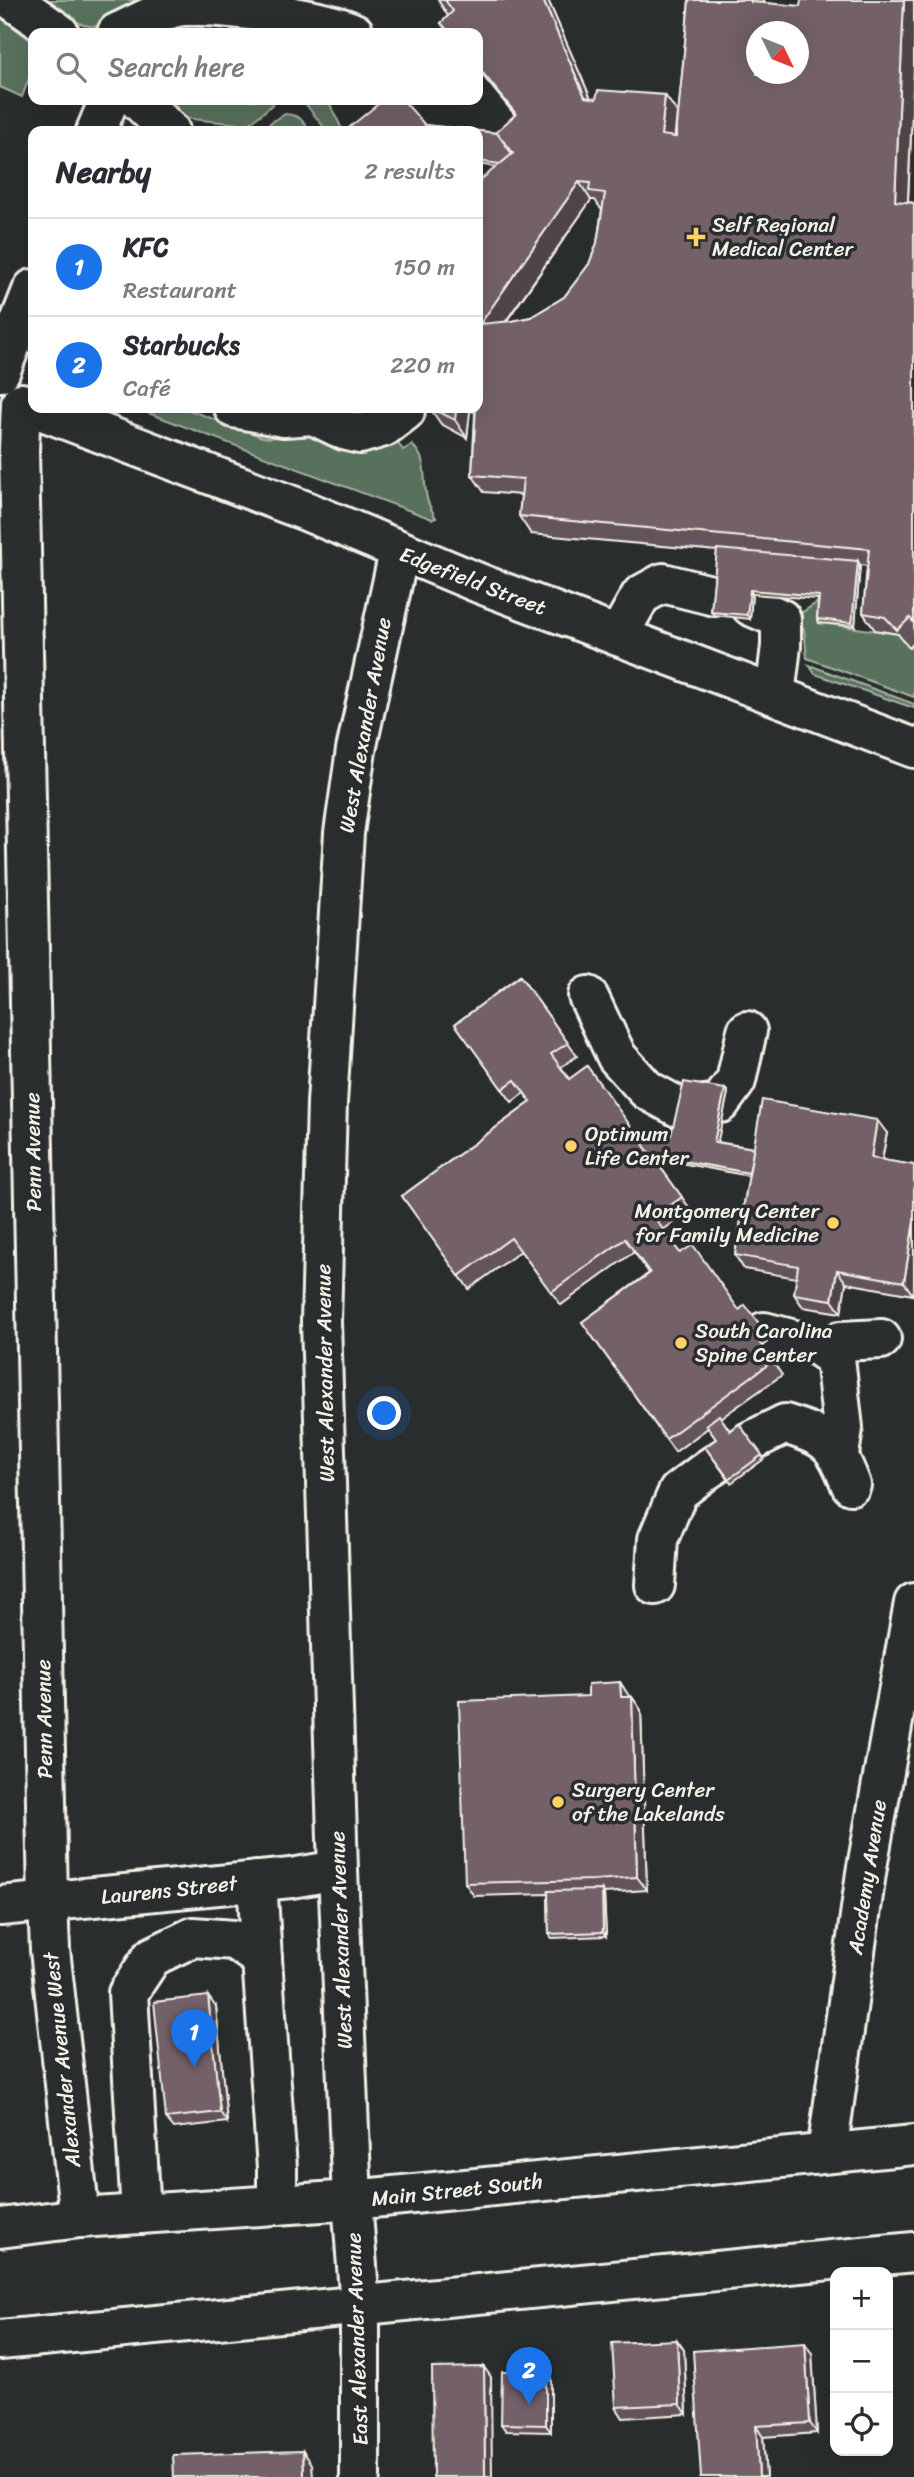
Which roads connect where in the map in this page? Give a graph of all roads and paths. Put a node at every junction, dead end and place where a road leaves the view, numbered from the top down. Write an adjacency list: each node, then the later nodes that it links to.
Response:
1 (12, 0): 4 (street)
2 (274, 7): 3 (street); 7 (street)
3 (202, 15): 5 (street); 6 (street)
4 (52, 28)
5 (129, 28)
6 (161, 28)
7 (344, 28)
8 (106, 105): 9 (street)
9 (98, 126)
10 (28, 307): 11 (street)
11 (0, 372)
12 (22, 403): 30 (street, Penn Avenue)
13 (48, 413): 17 (street, Edgefield Street)
14 (295, 413): 16 (street)
15 (402, 413): 16 (street)
16 (338, 419)
17 (399, 552): 18 (street, Edgefield Street); 28 (street, West Alexander Avenue)
18 (618, 636): 19 (street, Edgefield Street); 19 (street)
19 (775, 695): 20 (street, Edgefield Street)
20 (911, 743)
21 (588, 996): 22 (street)
22 (747, 1031)
23 (764, 1332): 25 (street)
24 (881, 1339): 25 (street)
25 (829, 1353): 26 (street)
26 (655, 1585)
27 (914, 1603): 34 (street, Academy Avenue)
28 (338, 1870): 29 (street, Laurens Street); 35 (street, West Alexander Avenue)
29 (257, 1881): 30 (street, Laurens Street); 32 (street)
30 (48, 1902): 31 (street, Laurens Street); 38 (street, Alexander Avenue West)
31 (0, 1906)
32 (262, 1959): 36 (street); 37 (street)
33 (914, 2145): 34 (street, Main Street South)
34 (827, 2153): 35 (street, Main Street South)
35 (352, 2200): 36 (street, Main Street South); 41 (street, East Alexander Avenue)
36 (277, 2205): 37 (street, Main Street South)
37 (141, 2214): 38 (street, Main Street South)
38 (80, 2218): 39 (street, Main Street South)
39 (0, 2228)
40 (914, 2252): 41 (street)
41 (360, 2306): 42 (street); 43 (street, East Alexander Avenue)
42 (0, 2340)
43 (360, 2477)

